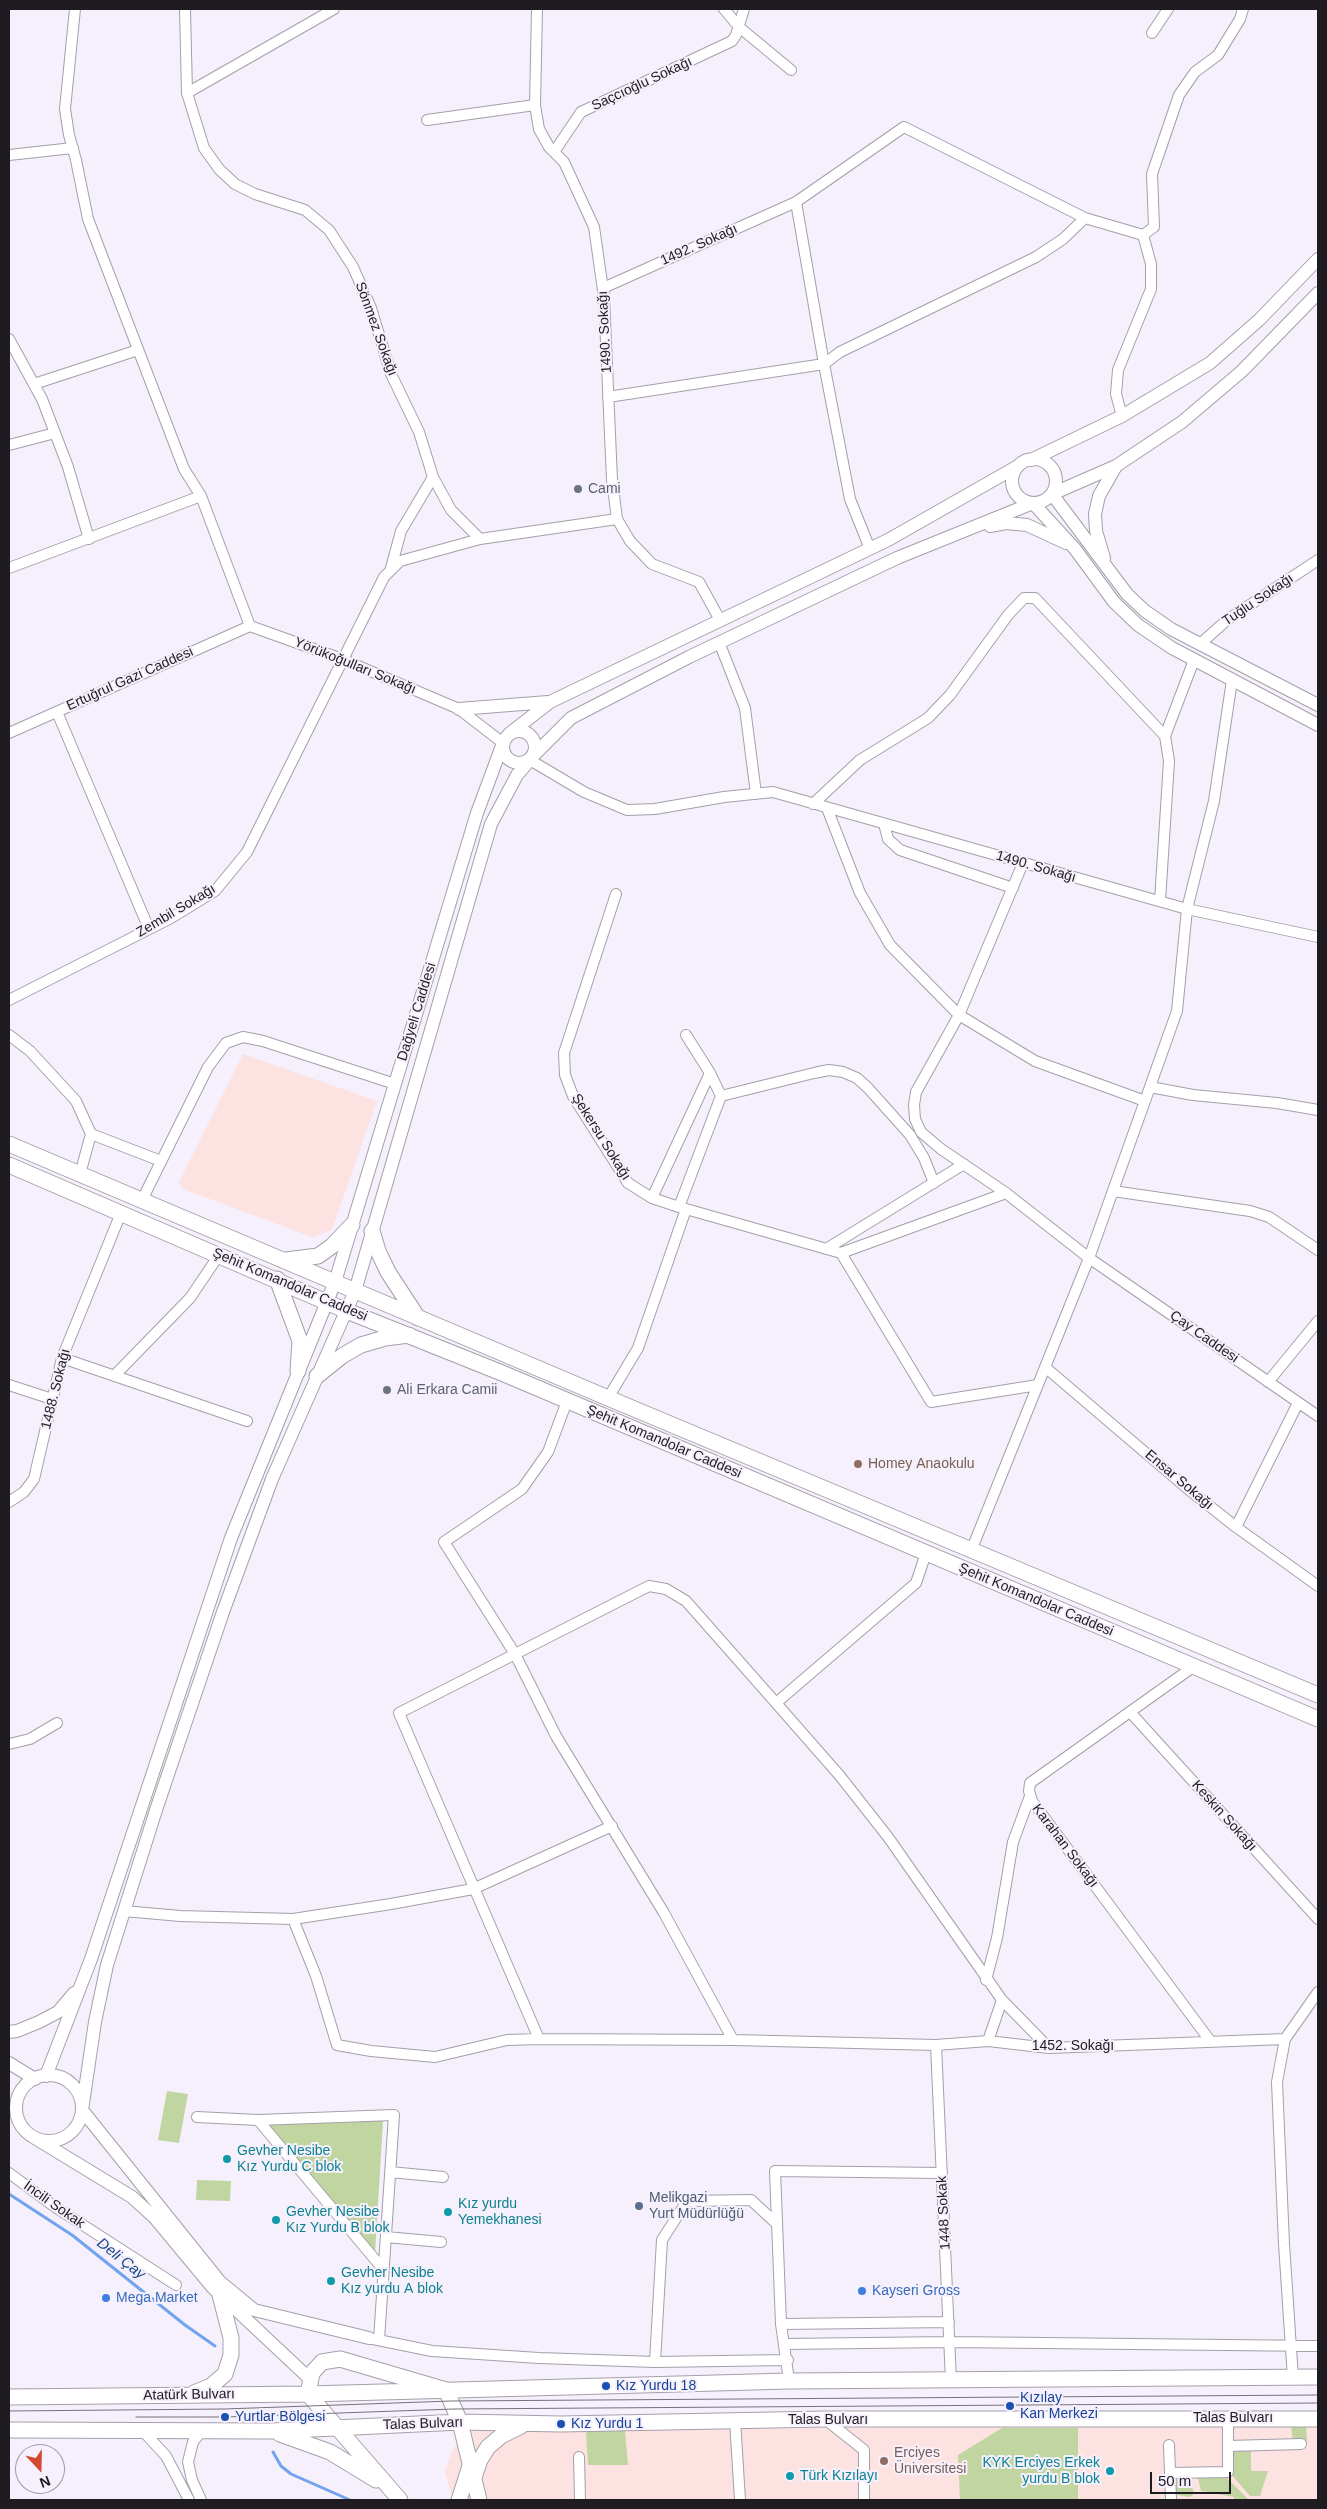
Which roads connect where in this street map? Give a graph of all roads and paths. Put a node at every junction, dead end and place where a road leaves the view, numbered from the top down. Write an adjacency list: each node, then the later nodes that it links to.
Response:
1 (76, 9): 15 (street)
2 (185, 9): 12 (street, Sönmez Sokağı)
3 (334, 9): 12 (street)
4 (537, 9): 13 (street, 1490. Sokağı)
5 (724, 9): 9 (street)
6 (744, 9): 9 (street)
7 (1168, 9): 10 (street)
8 (1243, 9): 20 (street)
9 (739, 27): 11 (street); 16 (street, Saçcıoğlu Sokağı)
10 (1152, 33)
11 (791, 70)
12 (187, 93): 35 (street, Sönmez Sokağı)
13 (534, 105): 14 (street); 16 (street, 1490. Sokağı)
14 (427, 120)
15 (73, 148): 17 (street); 25 (street)
16 (554, 152): 22 (street, 1490. Sokağı)
17 (9, 155)
18 (796, 202): 19 (street, 1492. Sokağı); 22 (street, 1492. Sokağı); 26 (street)
19 (1085, 218): 20 (street); 26 (street)
20 (1143, 235): 29 (street)
21 (1318, 260): 29 (street)
22 (603, 288): 28 (street, 1490. Sokağı)
23 (1318, 293): 34 (street)
24 (9, 340): 27 (street)
25 (138, 350): 27 (street); 37 (street)
26 (824, 364): 28 (street); 43 (street)
27 (34, 384): 30 (street)
28 (608, 397): 39 (street, 1490. Sokağı)
29 (1122, 416): 32 (street)
30 (55, 434): 31 (street); 41 (street)
31 (9, 445)
32 (1031, 460): 33 (street); 36 (street)
33 (1018, 466): 38 (street); 43 (street)
34 (1116, 466): 36 (street); 46 (street)
35 (433, 477): 42 (street, Sönmez Sokağı); 48 (street, Zembil Sokağı)
36 (1052, 494): 38 (street); 46 (street)
37 (201, 496): 41 (street); 50 (street)
38 (1033, 503): 40 (street); 44 (street)
39 (617, 519): 42 (street); 49 (street, 1490. Sokağı)
40 (963, 531): 44 (street); 51 (street, Dağyeli Caddesi)
41 (89, 539): 47 (street)
42 (480, 539): 48 (street)
43 (870, 549): 49 (street)
44 (1075, 549): 54 (street)
45 (1318, 560): 52 (street, Tuğlu Sokağı)
46 (1106, 566): 52 (street)
47 (9, 568)
48 (391, 568): 53 (street, Zembil Sokağı)
49 (720, 620): 56 (street)
50 (250, 626): 53 (street, Yörükoğulları Sokağı); 59 (street, Ertuğrul Gazi Caddesi)
51 (719, 642): 64 (street, Dağyeli Caddesi); 65 (street)
52 (1200, 644): 57 (street)
53 (342, 659): 58 (street, Yörükoğulları Sokağı); 74 (street, Zembil Sokağı)
54 (1194, 660): 55 (street); 62 (street)
55 (1232, 680): 60 (street); 73 (street)
56 (550, 702): 58 (street); 63 (street)
57 (1318, 706)
58 (459, 709): 63 (street, Yörükoğulları Sokağı)
59 (56, 712): 61 (street, Ertuğrul Gazi Caddesi); 74 (street)
60 (1318, 725)
61 (9, 733)
62 (1165, 736): 66 (street); 72 (street)
63 (506, 739): 64 (street); 64 (street); 81 (street, Dağyeli Caddesi)
64 (532, 758): 65 (street, 1490. Sokağı); 100 (street, Dağyeli Caddesi)
65 (756, 794): 66 (street, 1490. Sokağı)
66 (813, 804): 67 (street, 1490. Sokağı)
67 (827, 808): 68 (street, 1490. Sokağı); 77 (street)
68 (884, 824): 69 (street, 1490. Sokağı); 70 (street)
69 (1023, 863): 70 (street, Çay Caddesi); 72 (street, 1490. Sokağı)
70 (1013, 888): 77 (street, Çay Caddesi)
71 (616, 894): 95 (street, Şekersu Sokağı)
72 (1160, 901): 73 (street, 1490. Sokağı)
73 (1186, 909): 75 (street, 1490. Sokağı); 82 (street)
74 (149, 929): 76 (street, Zembil Sokağı)
75 (1318, 935)
76 (9, 1000)
77 (959, 1015): 84 (street); 89 (street, Çay Caddesi)
78 (9, 1035): 86 (street)
79 (686, 1036): 80 (street)
80 (710, 1073): 83 (street); 95 (street)
81 (395, 1084): 88 (street); 99 (street, Dağyeli Caddesi)
82 (1150, 1086): 84 (street); 85 (street)
83 (721, 1096): 92 (street); 97 (street)
84 (1144, 1101): 93 (street)
85 (1318, 1110)
86 (91, 1134): 88 (street); 91 (street)
87 (9, 1144): 91 (main road, Şehit Komandolar Caddesi)
88 (161, 1161): 96 (street)
89 (964, 1164): 92 (street); 94 (street, Çay Caddesi)
90 (9, 1165): 98 (main road, Şehit Komandolar Caddesi)
91 (80, 1174): 96 (main road, Şehit Komandolar Caddesi)
92 (934, 1183): 101 (street)
93 (1113, 1191): 102 (street); 105 (street)
94 (1006, 1193): 103 (street); 105 (street, Çay Caddesi)
95 (652, 1198): 97 (street, Şekersu Sokağı)
96 (142, 1200): 106 (main road, Şehit Komandolar Caddesi)
97 (683, 1208): 101 (street, Şekersu Sokağı); 123 (street)
98 (121, 1213): 104 (main road, Şehit Komandolar Caddesi); 115 (street, 1488. Sokağı)
99 (352, 1225): 106 (main road); 108 (street, Dağyeli Caddesi)
100 (372, 1231): 109 (street, Dağyeli Caddesi); 112 (main road)
101 (826, 1249): 103 (street, Şekersu Sokağı)
102 (1318, 1250)
103 (841, 1253): 122 (street)
104 (220, 1255): 107 (main road, Şehit Komandolar Caddesi); 118 (street)
105 (1089, 1258): 116 (street); 120 (street, Çay Caddesi)
106 (282, 1260): 108 (main road, Şehit Komandolar Caddesi)
107 (277, 1279): 110 (main road, Şehit Komandolar Caddesi); 117 (main road)
108 (334, 1282): 109 (main road, Şehit Komandolar Caddesi); 110 (street, Dağyeli Caddesi)
109 (355, 1291): 111 (street, Dağyeli Caddesi); 112 (main road, Şehit Komandolar Caddesi)
110 (327, 1300): 111 (main road, Şehit Komandolar Caddesi); 117 (street, Dağyeli Caddesi)
111 (347, 1311): 114 (main road, Şehit Komandolar Caddesi); 119 (street, Dağyeli Caddesi)
112 (418, 1318): 123 (main road, Şehit Komandolar Caddesi)
113 (1318, 1322): 120 (street)
114 (411, 1335): 119 (main road); 125 (main road, Şehit Komandolar Caddesi)
115 (62, 1358): 118 (street); 124 (street, 1488. Sokağı)
116 (1045, 1367): 122 (street); 131 (street, Ensar Sokağı)
117 (298, 1371): 150 (street, Dağyeli Caddesi)
118 (114, 1376): 129 (street)
119 (317, 1376): 146 (street, Dağyeli Caddesi)
120 (1268, 1382): 127 (street, Çay Caddesi)
121 (9, 1385): 124 (street)
122 (1038, 1385): 132 (street)
123 (608, 1398): 132 (main road, Şehit Komandolar Caddesi)
124 (52, 1399): 130 (street, 1488. Sokağı)
125 (567, 1401): 133 (main road, Şehit Komandolar Caddesi); 135 (street)
126 (1318, 1402): 128 (street)
127 (1298, 1403): 128 (street, Çay Caddesi); 131 (street)
128 (1314, 1414)
129 (247, 1422)
130 (9, 1502)
131 (1236, 1528): 134 (street, Ensar Sokağı)
132 (970, 1551): 137 (main road, Şehit Komandolar Caddesi)
133 (926, 1553): 136 (main road, Şehit Komandolar Caddesi); 138 (street)
134 (1318, 1586)
135 (515, 1654): 138 (street); 144 (street); 145 (street)
136 (1193, 1667): 139 (street, Karahan Sokağı); 140 (main road, Şehit Komandolar Caddesi)
137 (1318, 1695)
138 (776, 1703): 149 (street)
139 (1130, 1712): 143 (street, Karahan Sokağı); 148 (street, Keskin Sokağı)
140 (1318, 1719)
141 (57, 1723): 142 (street)
142 (9, 1744)
143 (1030, 1796): 149 (street); 158 (street, Karahan Sokağı)
144 (612, 1826): 145 (street); 156 (street)
145 (474, 1889): 147 (street); 154 (street)
146 (124, 1911): 147 (street); 163 (street, Dağyeli Caddesi)
147 (293, 1919): 154 (street, 1452. Sokağı)
148 (1318, 1920)
149 (986, 1980): 152 (street)
150 (80, 1986): 153 (street); 162 (street, Dağyeli Caddesi)
151 (1318, 1992): 155 (street)
152 (1002, 2000): 157 (street); 160 (street)
153 (9, 2032)
154 (539, 2039): 156 (street, 1452. Sokağı)
155 (1286, 2039): 158 (street, 1452. Sokağı); 183 (street)
156 (733, 2040): 159 (street, 1452. Sokağı)
157 (988, 2041): 159 (street, 1452. Sokağı); 160 (street, 1452. Sokağı)
158 (1211, 2042): 160 (street, 1452. Sokağı)
159 (936, 2045): 170 (street, 1448 Sokak)
160 (1049, 2048)
161 (9, 2063): 162 (street)
162 (41, 2077): 163 (street); 167 (street)
163 (82, 2110): 167 (street); 180 (street)
164 (9, 2115): 167 (street)
165 (197, 2117): 166 (street)
166 (258, 2120): 168 (street); 175 (street)
167 (31, 2135): 177 (street)
168 (390, 2172): 171 (street); 173 (street)
169 (9, 2173): 176 (street, İncili Sokak)
170 (942, 2173): 172 (street); 178 (street, 1448 Sokak)
171 (443, 2177)
172 (777, 2224): 179 (street); 186 (street)
173 (386, 2237): 174 (street); 175 (street)
174 (441, 2242)
175 (383, 2269): 180 (street)
176 (176, 2285)
177 (220, 2295): 191 (street); 193 (main road)
178 (949, 2322): 179 (street); 181 (street, 1448 Sokak)
179 (781, 2324): 182 (street)
180 (374, 2339): 186 (street)
181 (950, 2342): 182 (street); 183 (street); 190 (street, 1448 Sokak)
182 (784, 2344): 185 (street)
183 (1291, 2346): 184 (street); 187 (street)
184 (1318, 2346)
185 (788, 2360): 186 (street); 189 (street)
186 (655, 2362)
187 (1293, 2378): 188 (main road); 190 (main road)
188 (1318, 2378)
189 (789, 2381): 190 (main road); 192 (main road)
190 (951, 2381)
191 (310, 2387): 192 (main road, Atatürk Bulvarı); 192 (main road); 193 (main road, Atatürk Bulvarı); 201 (main road)
192 (446, 2390): 199 (main road)
193 (187, 2396): 194 (main road, Atatürk Bulvarı)
194 (9, 2397)
195 (1228, 2418): 196 (main road, Talas Bulvarı); 198 (main road, Talas Bulvarı); 208 (street)
196 (1318, 2419)
197 (735, 2420): 198 (main road, Talas Bulvarı); 200 (main road, Talas Bulvarı); 220 (street)
198 (825, 2420): 221 (street)
199 (460, 2422): 200 (main road, Talas Bulvarı); 201 (main road, Talas Bulvarı); 210 (main road)
200 (529, 2424): 210 (main road)
201 (337, 2428): 205 (main road); 212 (main road)
202 (142, 2429): 203 (main road); 204 (main road); 213 (street)
203 (9, 2430)
204 (202, 2430): 205 (main road); 214 (street)
205 (272, 2431): 212 (main road)
206 (1301, 2444): 208 (street)
207 (1169, 2445): 211 (street)
208 (1228, 2446): 211 (street)
209 (579, 2457): 219 (street)
210 (472, 2471): 217 (main road); 218 (main road)
211 (1170, 2473): 222 (street)
212 (390, 2488): 215 (main road); 216 (main road)
213 (189, 2500)
214 (201, 2500)
215 (400, 2500)
216 (406, 2500)
217 (459, 2500)
218 (479, 2500)
219 (580, 2500)
220 (740, 2500)
221 (864, 2500)
222 (1171, 2500)

